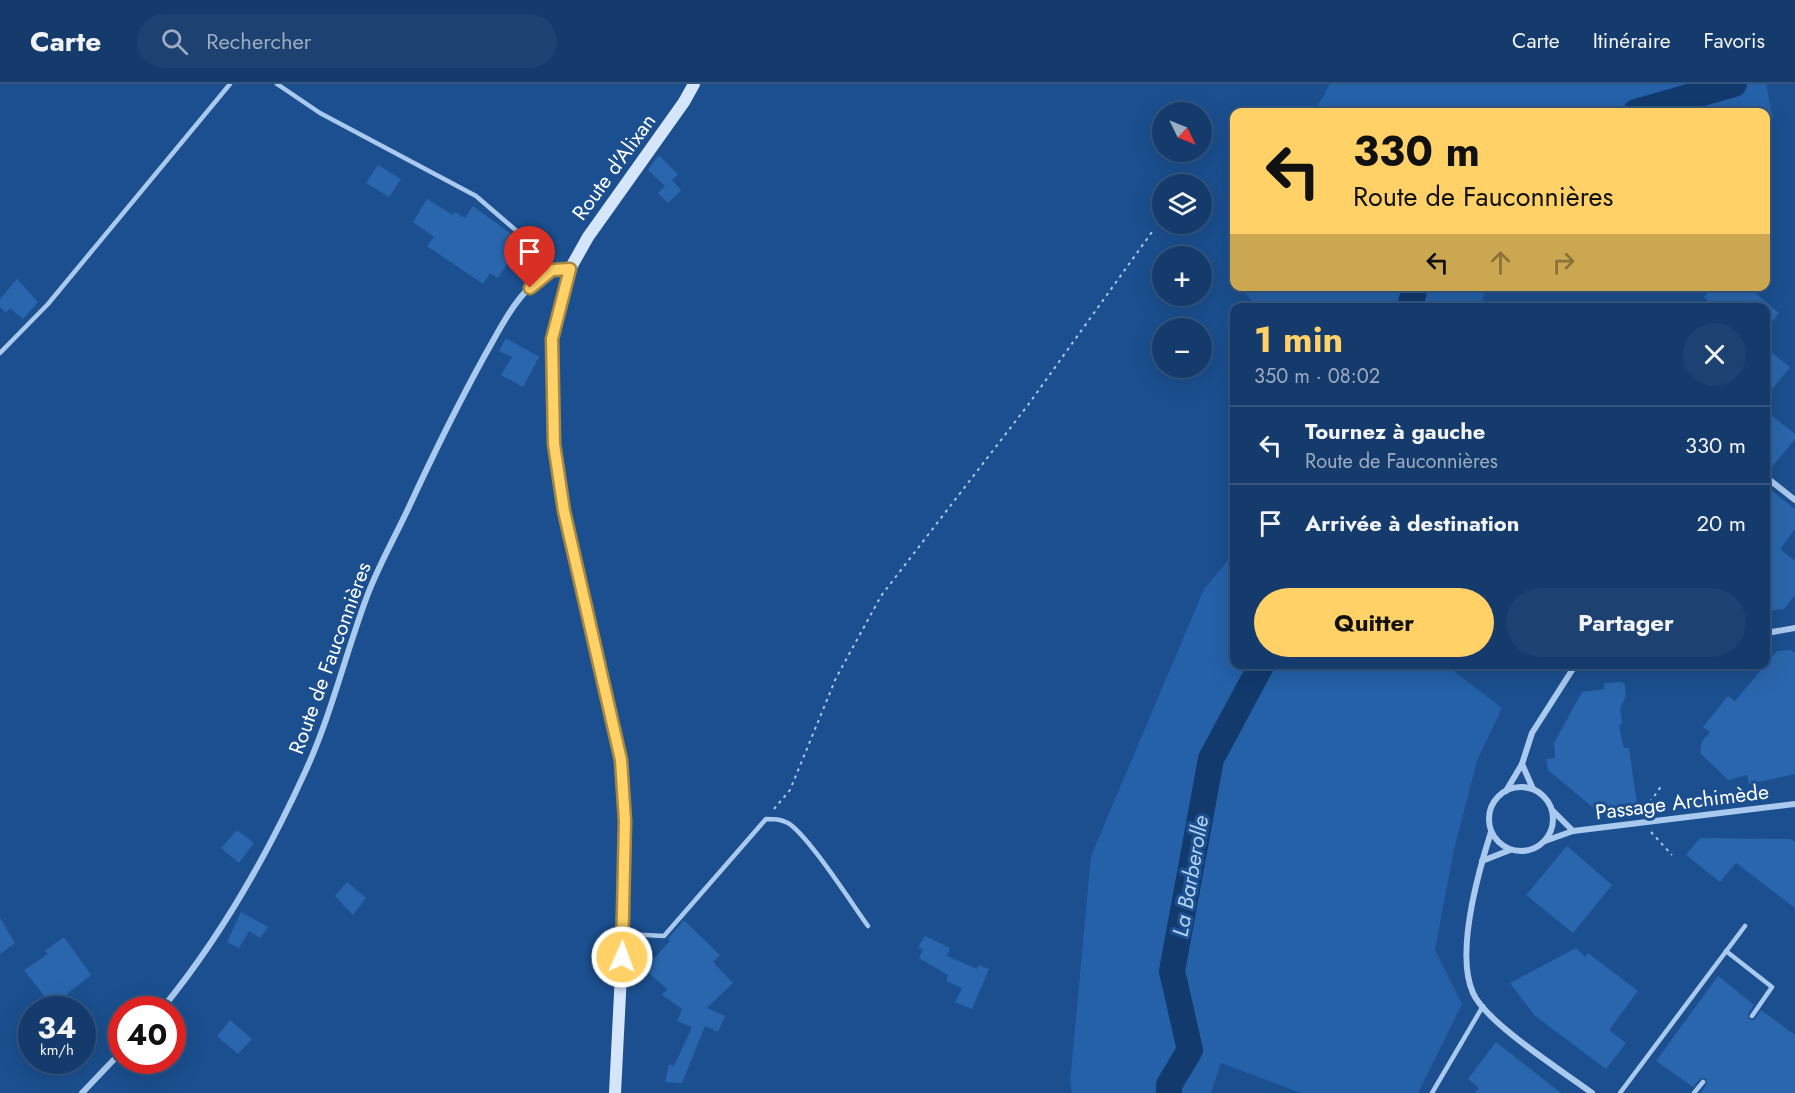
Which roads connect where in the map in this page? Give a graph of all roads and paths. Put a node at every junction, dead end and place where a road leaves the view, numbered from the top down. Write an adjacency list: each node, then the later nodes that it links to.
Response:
1 (230, 84): 7 (lane)
2 (277, 84): 6 (lane)
3 (694, 84): 5 (street, Route d'Alixan)
4 (1152, 231): 20 (path)
5 (570, 269): 6 (street); 30 (street, Route d'Alixan)
6 (538, 279): 32 (street, Route de Fauconnières)
7 (0, 353)
8 (1770, 480): 9 (street)
9 (1795, 500)
10 (1795, 628): 11 (street)
11 (1770, 632)
12 (1573, 669): 13 (street)
13 (1522, 764): 15 (street); 16 (street)
14 (1662, 785): 18 (path)
15 (1533, 789): 16 (street); 19 (street)
16 (1506, 790): 22 (street)
17 (1795, 804): 21 (street, Passage Archimède)
18 (1648, 809)
19 (1552, 810): 21 (street); 24 (street)
20 (766, 819): 28 (lane); 30 (lane)
21 (1573, 831): 24 (street, Passage Archimède)
22 (1491, 832): 25 (street); 27 (street)
23 (1651, 832): 26 (path)
24 (1545, 841): 25 (street)
25 (1510, 850): 27 (street)
26 (1672, 855)
27 (1482, 861): 33 (street)
28 (868, 926)
29 (1745, 926): 31 (lane)
30 (623, 934): 38 (street, Route d'Alixan)
31 (1726, 951): 34 (lane); 41 (lane)
32 (172, 996)
33 (1483, 1006): 39 (lane); 40 (street)
34 (1752, 1016)
35 (108, 1066): 37 (street)
36 (1703, 1082): 42 (lane)
37 (82, 1093)
38 (615, 1093)
39 (1432, 1093)
40 (1592, 1093)
41 (1620, 1093)
42 (1694, 1093)

